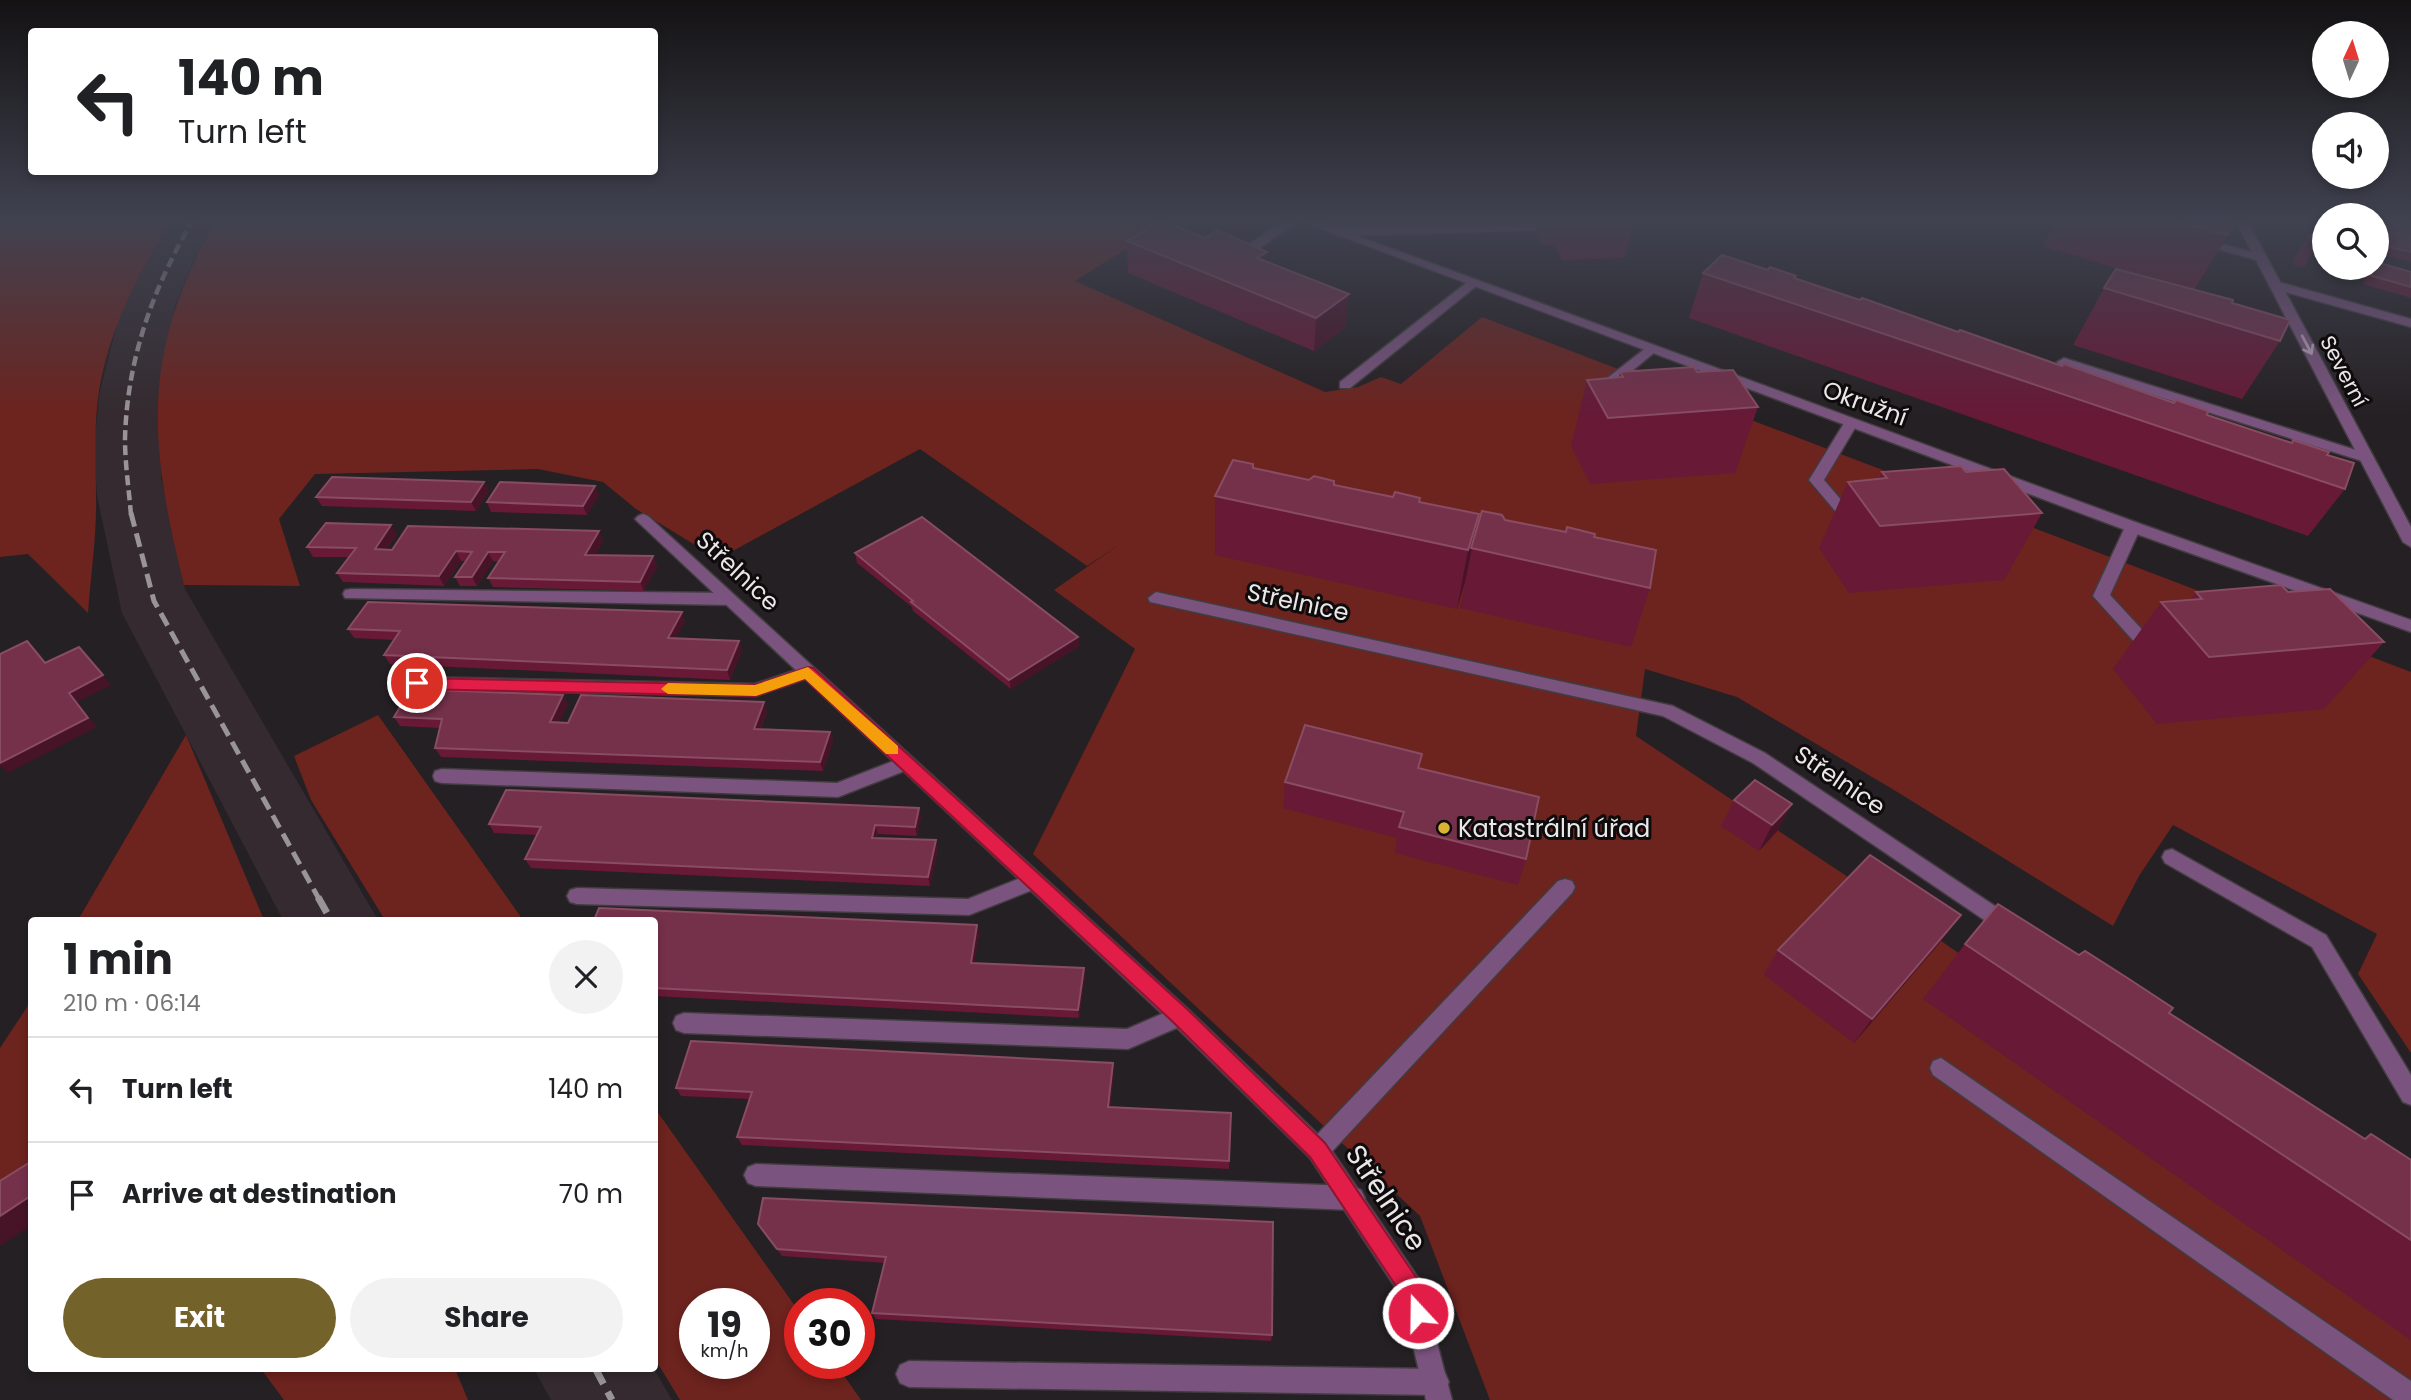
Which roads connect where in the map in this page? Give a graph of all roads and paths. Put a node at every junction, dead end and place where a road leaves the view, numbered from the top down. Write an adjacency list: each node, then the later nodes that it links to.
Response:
1 (1471, 285): 8 (street)
2 (1480, 285): 6 (street, Okružní)
3 (2275, 285): 11 (street, Severní, one-way to 11)
4 (2276, 285): 5 (street)
5 (2411, 323)
6 (1651, 348): 9 (street); 10 (street, Okružní)
7 (2064, 362): 11 (street)
8 (1345, 385)
9 (1599, 406)
10 (1851, 423): 13 (street, Okružní); 14 (street)
11 (2367, 458): 15 (street, Severní)
12 (643, 519): 18 (street, Střelnice)
13 (2133, 527): 19 (street, Okružní); 20 (street)
14 (1862, 534)
15 (2411, 542)
16 (351, 594): 18 (street)
17 (1156, 598): 29 (street, Střelnice)
18 (730, 599): 21 (street, Střelnice)
19 (2411, 626)
20 (2155, 654)
21 (808, 672): 22 (street); 23 (street, Střelnice)
22 (417, 683)
23 (906, 763): 24 (street); 26 (street, Střelnice)
24 (442, 776)
25 (2172, 857): 33 (street)
26 (1033, 881): 28 (street); 30 (street, Střelnice)
27 (1564, 887): 34 (street, Střelnice)
28 (577, 896)
29 (2031, 941)
30 (1180, 1016): 31 (street); 34 (street, Střelnice)
31 (684, 1023)
32 (1941, 1068): 39 (street)
33 (2411, 1095)
34 (1318, 1150): 36 (street, Střelnice)
35 (756, 1175): 36 (street)
36 (1353, 1198): 38 (street, Střelnice)
37 (909, 1374): 38 (street)
38 (1438, 1391)
39 (2411, 1398)

